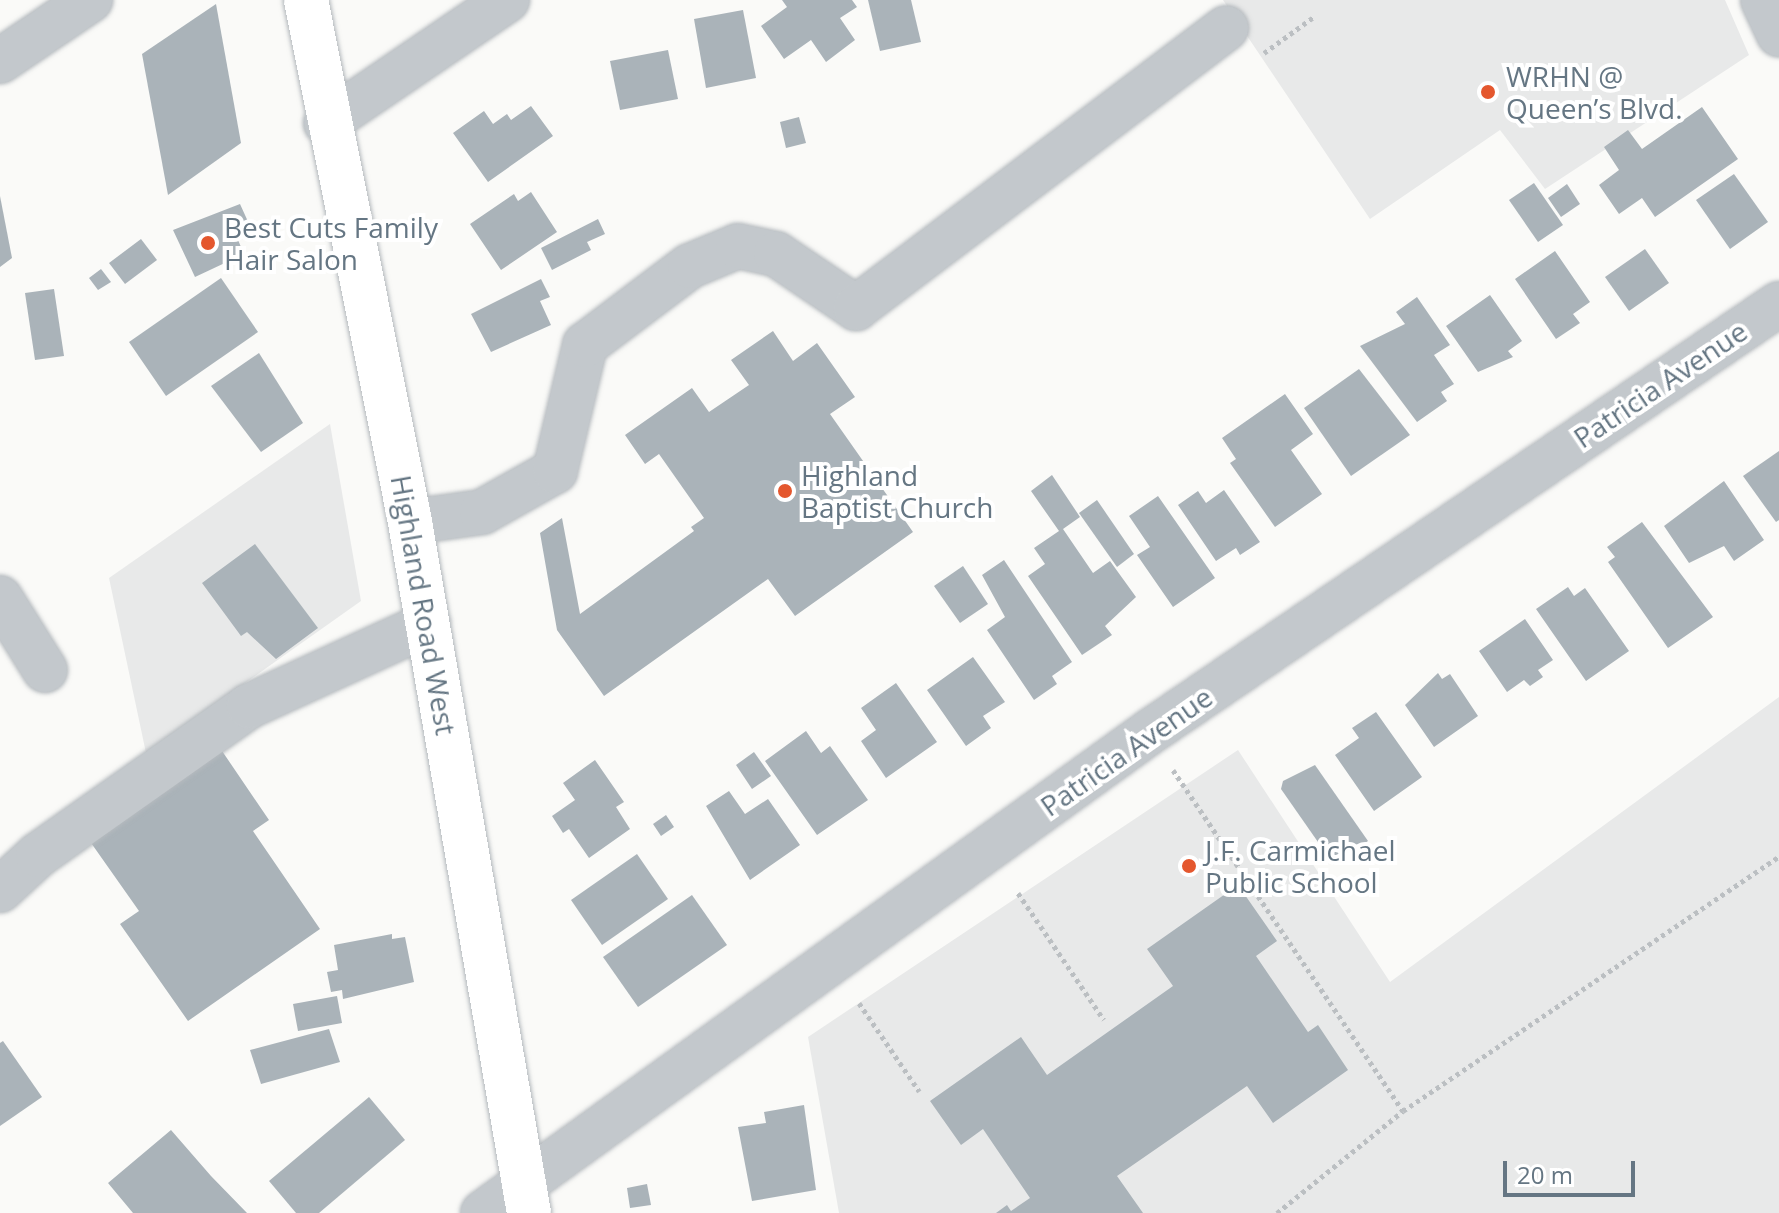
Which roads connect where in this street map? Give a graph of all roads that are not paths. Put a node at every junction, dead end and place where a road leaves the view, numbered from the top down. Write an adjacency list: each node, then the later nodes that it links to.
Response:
1 (90, 0): 7 (street)
2 (306, 0): 8 (main road, Highland Road West)
3 (507, 0): 8 (street)
4 (1763, 0): 6 (street)
5 (1226, 28): 10 (street)
6 (1779, 35)
7 (0, 61)
8 (326, 123): 10 (main road, Highland Road West)
9 (1779, 304): 15 (street, Patricia Avenue)
10 (410, 522): 12 (main road, Highland Road West)
11 (0, 598): 13 (street)
12 (428, 624): 14 (street); 15 (main road, Highland Road West)
13 (45, 670)
14 (0, 890)
15 (526, 1196): 16 (street, Patricia Avenue)
16 (483, 1213)

